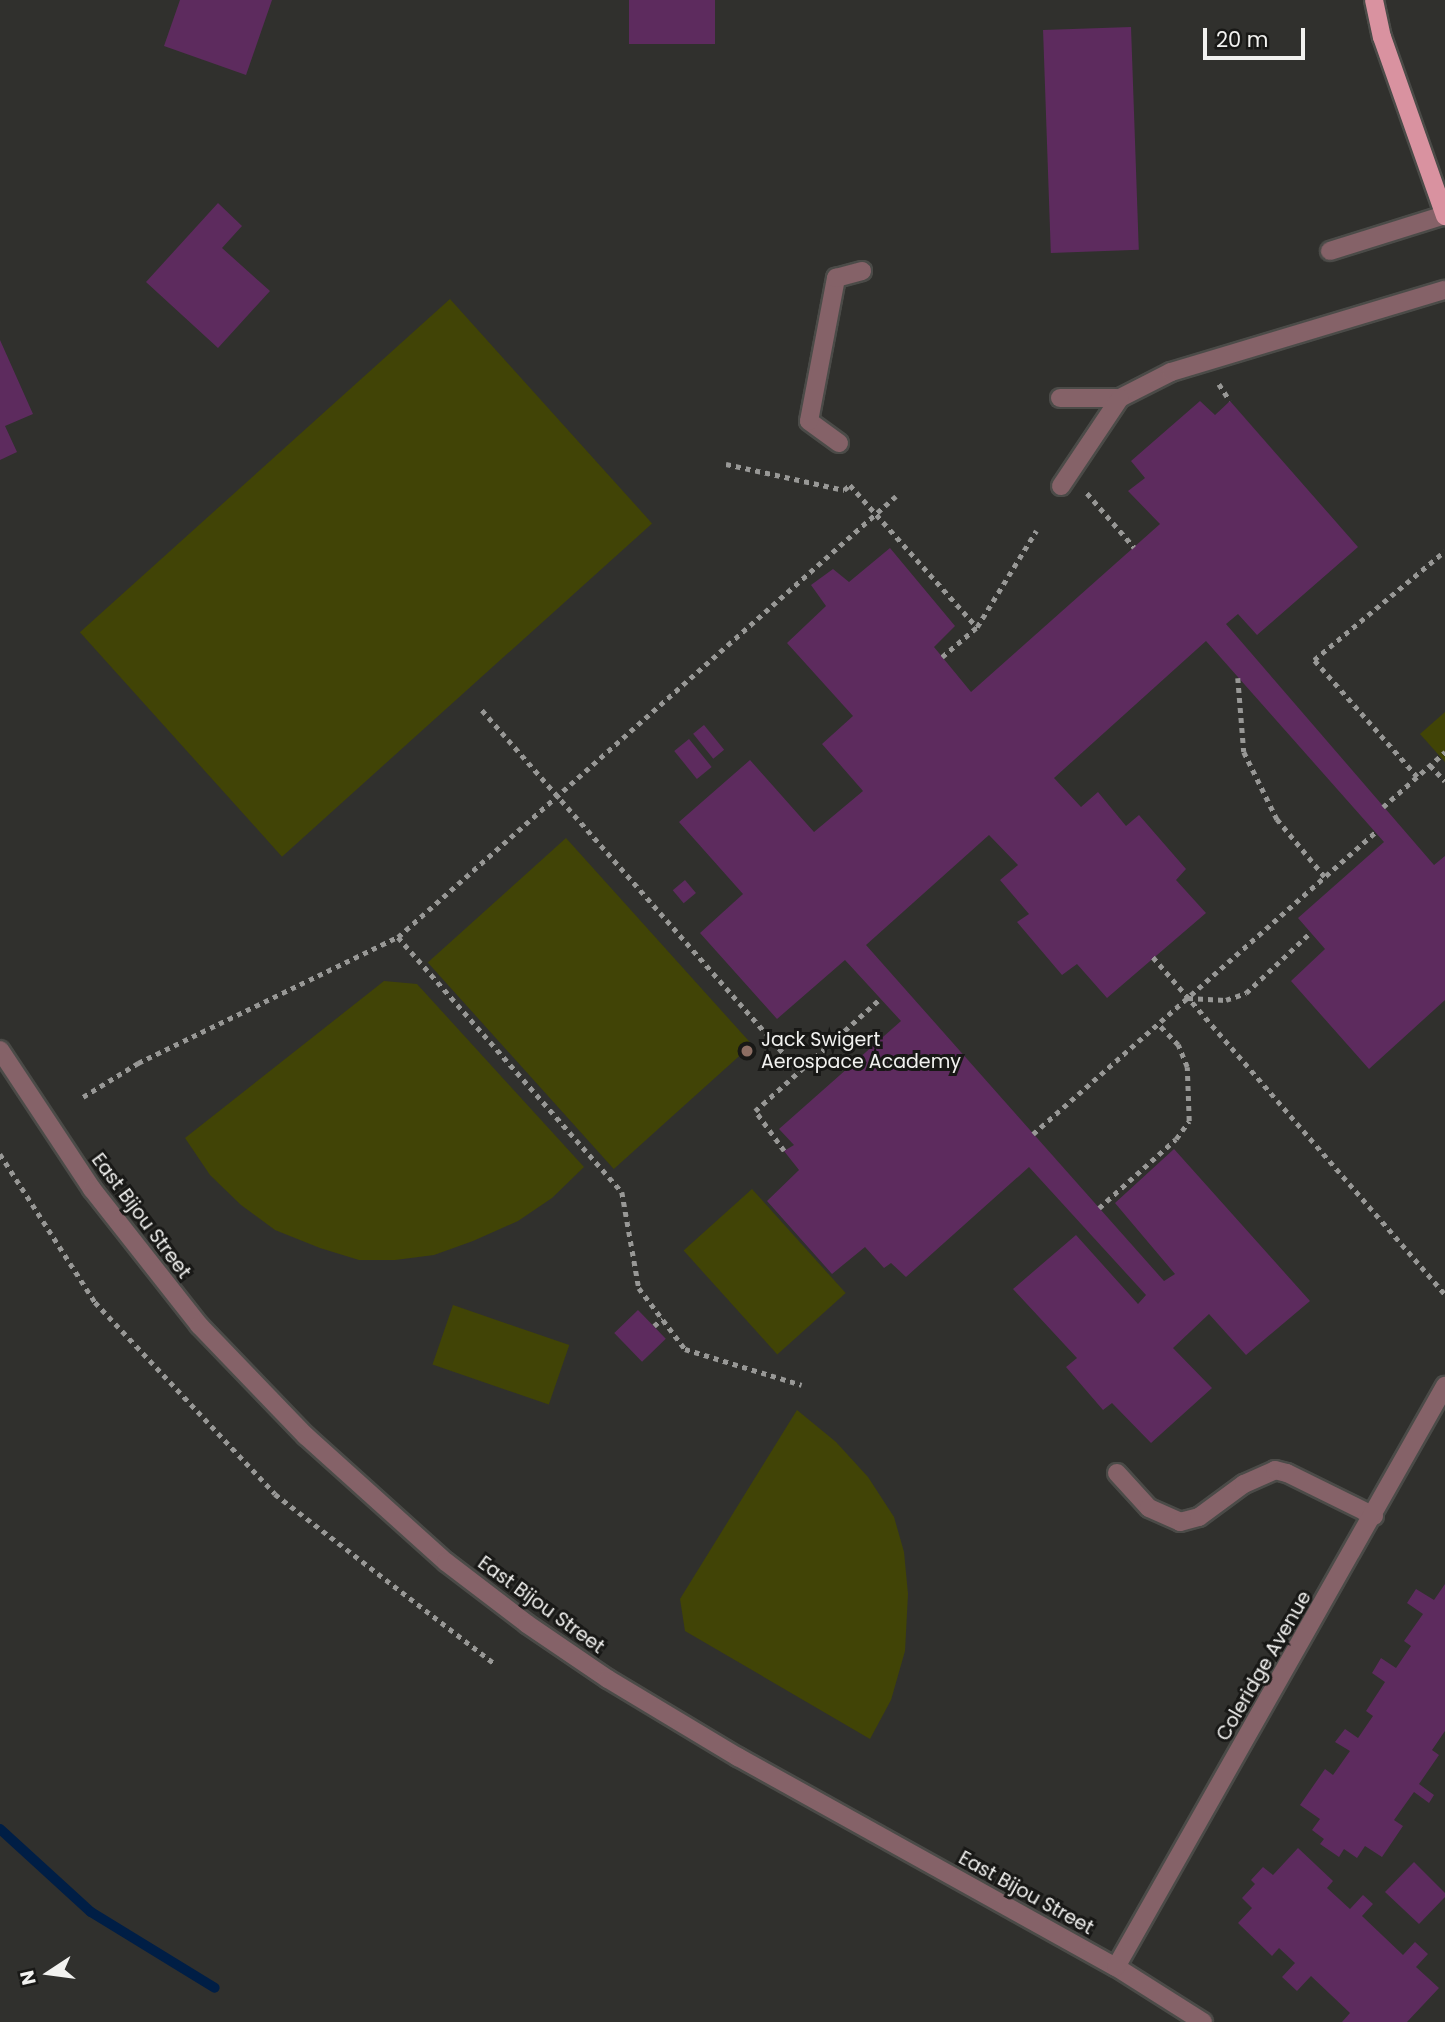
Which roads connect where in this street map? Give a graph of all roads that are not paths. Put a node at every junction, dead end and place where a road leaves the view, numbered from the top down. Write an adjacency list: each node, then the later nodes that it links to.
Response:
1 (1374, 0): 2 (main road)
2 (1445, 216): 3 (street)
3 (1331, 251)
4 (862, 271): 8 (street)
5 (1445, 289): 7 (street)
6 (1060, 398): 7 (street)
7 (1120, 398): 9 (street)
8 (839, 443)
9 (1061, 486)
10 (0, 1050): 14 (street, East Bijou Street)
11 (1445, 1386): 13 (street, Coleridge Avenue)
12 (1117, 1473): 13 (street)
13 (1374, 1516): 14 (street, Coleridge Avenue)
14 (1116, 1967): 15 (street, East Bijou Street)
15 (1203, 2022)

